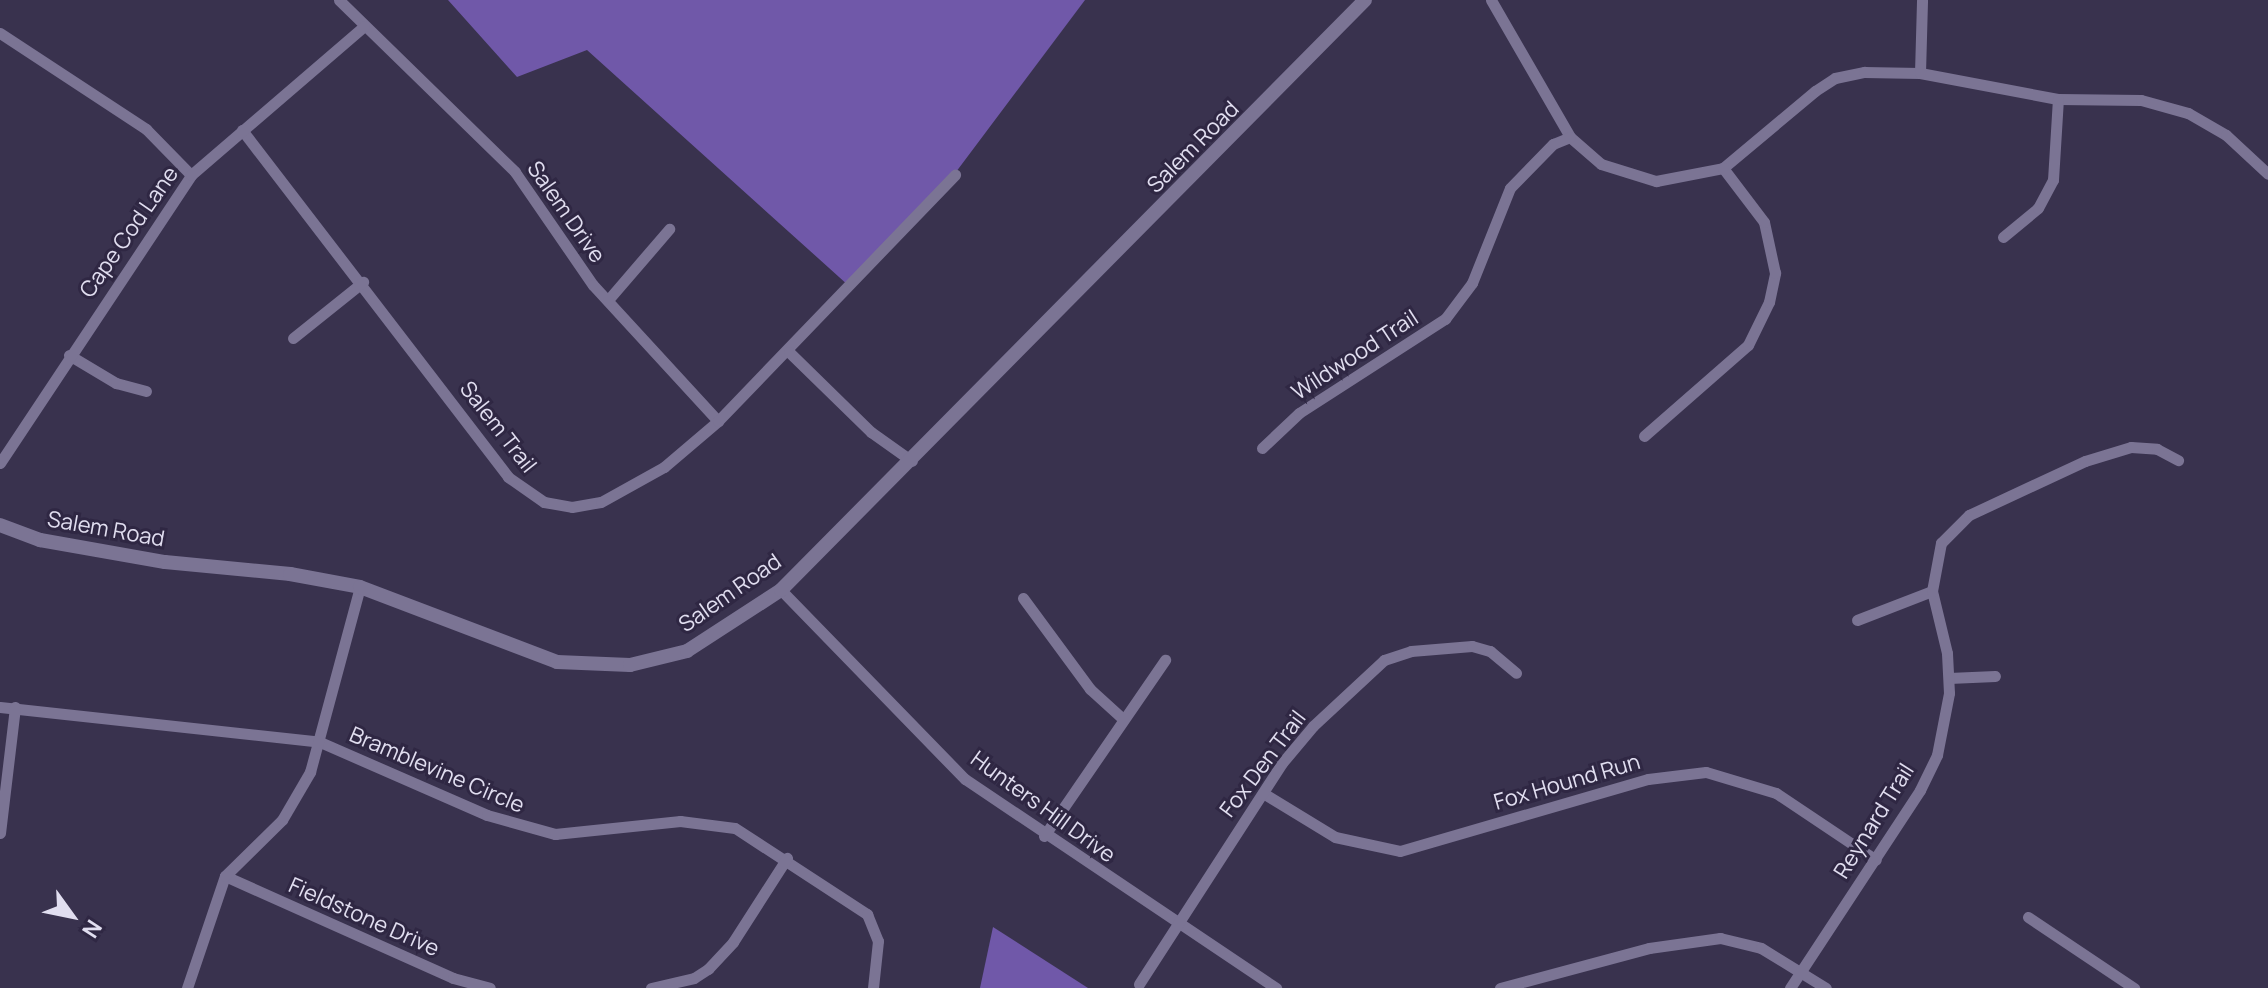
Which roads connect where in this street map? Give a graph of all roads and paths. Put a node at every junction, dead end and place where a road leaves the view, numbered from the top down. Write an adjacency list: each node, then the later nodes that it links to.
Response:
1 (339, 0): 5 (street, Salem Drive)
2 (1365, 0): 27 (street, Salem Road)
3 (1491, 0): 10 (street)
4 (1922, 0): 7 (street)
5 (364, 26): 9 (street, Cape Cod Lane); 18 (street, Salem Drive)
6 (0, 33): 13 (street)
7 (1920, 73): 8 (street); 11 (street)
8 (2058, 99): 12 (street); 16 (street)
9 (242, 130): 13 (street, Cape Cod Lane); 17 (street, Salem Trail)
10 (1570, 137): 11 (street); 25 (street, Wildwood Trail)
11 (1723, 168): 24 (street)
12 (2268, 174)
13 (191, 175): 21 (street, Cape Cod Lane)
14 (955, 175): 20 (street, Salem Trail)
15 (669, 229): 18 (street)
16 (2003, 237)
17 (363, 282): 19 (street); 23 (street, Salem Trail)
18 (608, 300): 23 (street, Salem Drive)
19 (293, 338)
20 (789, 352): 23 (street, Salem Trail); 27 (street)
21 (69, 355): 22 (street); 28 (street, Cape Cod Lane)
22 (146, 391)
23 (718, 421)
24 (1644, 436)
25 (1262, 448)
26 (2178, 460): 32 (street, Reynard Trail)
27 (912, 461): 31 (street, Salem Road)
28 (0, 463)
29 (0, 525): 30 (street, Salem Road)
30 (360, 587): 31 (street, Salem Road); 42 (street, Bramblevine Circle)
31 (781, 590): 45 (street, Hunters Hill Drive)
32 (1932, 591): 34 (street); 38 (street, Reynard Trail)
33 (1023, 598): 41 (street)
34 (1857, 620)
35 (1165, 660): 41 (street)
36 (1516, 673): 43 (street, Fox Den Trail)
37 (1995, 676): 38 (street)
38 (1949, 678): 47 (street, Reynard Trail)
39 (0, 707): 40 (street, Bramblevine Circle)
40 (15, 707): 42 (street, Bramblevine Circle); 44 (street)
41 (1123, 719): 45 (street)
42 (320, 742): 46 (street, Bramblevine Circle); 48 (street, Bramblevine Circle)
43 (1263, 793): 47 (street, Fox Hound Run); 50 (street, Fox Den Trail)
44 (0, 833)
45 (1044, 836): 50 (street, Hunters Hill Drive)
46 (787, 858): 52 (street); 57 (street, Bramblevine Circle)
47 (1876, 860): 51 (street, Reynard Trail)
48 (225, 876): 54 (street, Bramblevine Circle); 55 (street, Fieldstone Drive)
49 (2028, 917): 62 (street)
50 (1175, 923): 53 (street, Fox Den Trail); 58 (street, Hunters Hill Drive)
51 (1801, 972): 59 (street); 60 (street, Reynard Trail); 61 (street)
52 (695, 983): 56 (street)
53 (1139, 984)
54 (187, 988)
55 (490, 988)
56 (651, 988)
57 (873, 988)
58 (1276, 988)
59 (1500, 988)
60 (1790, 988)
61 (1826, 988)
62 (2134, 988)

